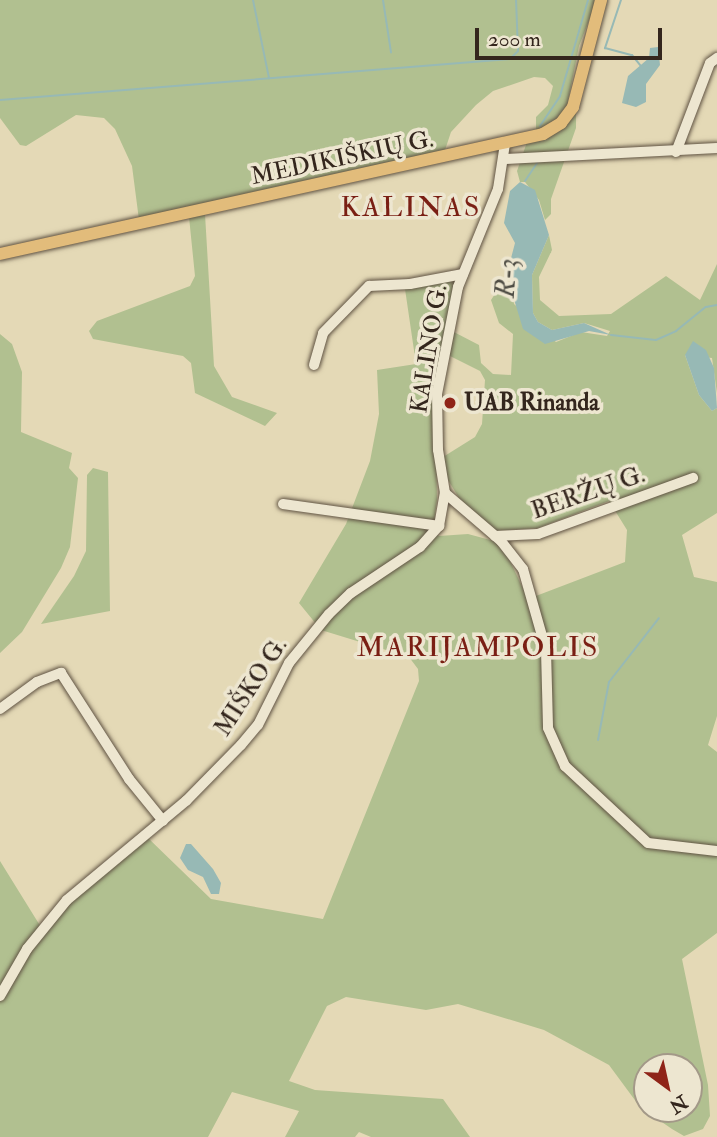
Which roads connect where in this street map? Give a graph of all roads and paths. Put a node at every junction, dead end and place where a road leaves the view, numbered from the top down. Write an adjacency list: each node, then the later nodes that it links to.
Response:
1 (601, 0): 3 (main road, MEDIKIŠKIŲ G.)
2 (717, 58): 5 (street)
3 (505, 144): 6 (street, KALINO G.); 7 (main road, MEDIKIŠKIŲ G.)
4 (717, 148): 5 (street)
5 (676, 152): 6 (street)
6 (506, 159): 8 (street, KALINO G.)
7 (0, 254)
8 (463, 274): 9 (street); 11 (street, KALINO G.)
9 (314, 365)
10 (693, 478): 14 (street, BERŽŲ G.)
11 (445, 493): 13 (street, KALINO G.); 14 (street)
12 (284, 504): 13 (street)
13 (439, 526): 16 (street, MIŠKO G.)
14 (494, 536): 17 (street)
15 (0, 709): 16 (street)
16 (163, 821): 18 (street, MIŠKO G.)
17 (717, 851)
18 (0, 996)

